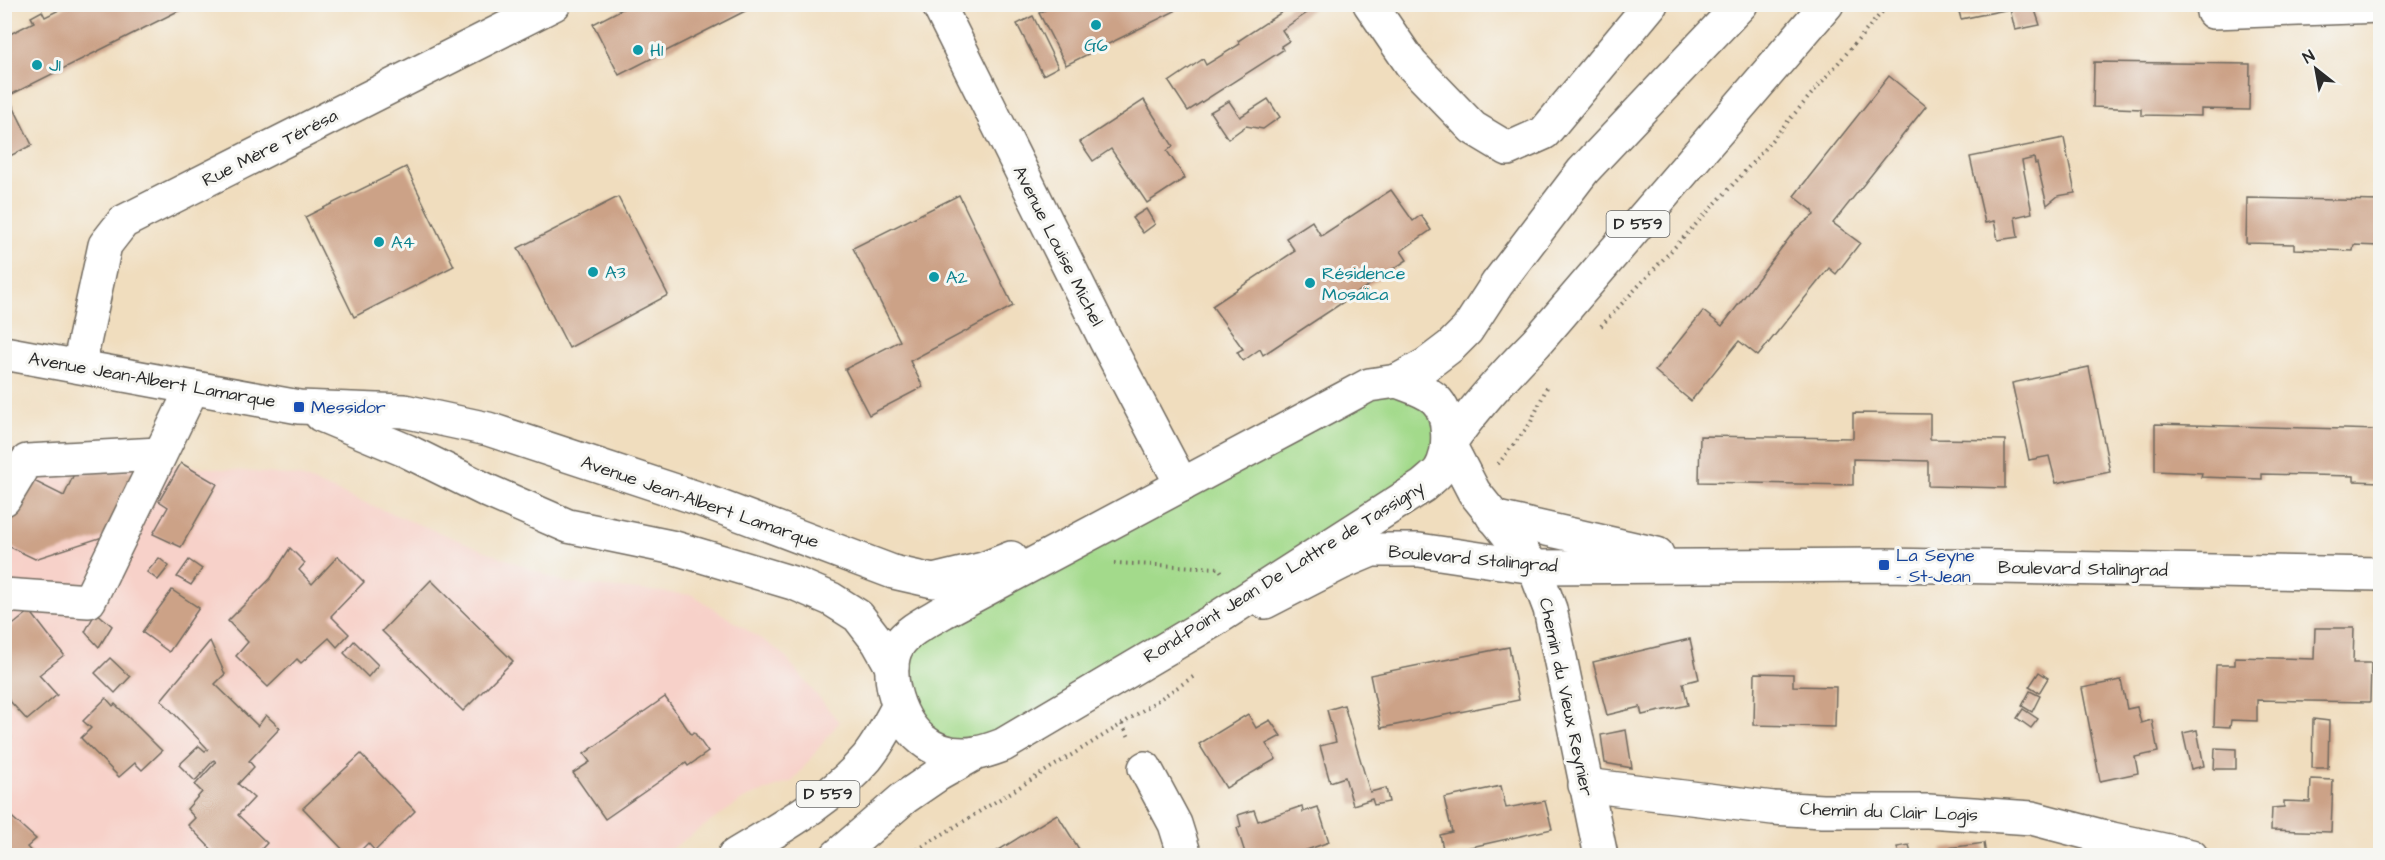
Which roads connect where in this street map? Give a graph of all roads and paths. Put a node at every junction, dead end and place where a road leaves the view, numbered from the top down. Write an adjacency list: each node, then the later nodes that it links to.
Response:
1 (554, 4): 12 (main road, Rue Mère Térésa)
2 (938, 4): 20 (main road, Avenue Louise Michel)
3 (1370, 4): 4 (main road)
4 (1651, 4)
5 (1741, 4): 13 (main road)
6 (1827, 4): 17 (main road, D 559)
7 (1889, 4): 10 (path)
8 (2212, 4): 9 (main road)
9 (2380, 6)
10 (1597, 331)
11 (4, 353): 12 (main road, Avenue Jean-Albert Lamarque)
12 (79, 366): 15 (main road, Avenue Jean-Albert Lamarque)
13 (1397, 381): 17 (main road); 20 (main road)
14 (1549, 382): 19 (path)
15 (192, 389): 16 (main road, Avenue Jean-Albert Lamarque); 18 (main road)
16 (299, 407): 23 (main road, Avenue Jean-Albert Lamarque); 30 (main road, Avenue Jean-Albert Lamarque)
17 (1449, 444): 22 (main road); 28 (main road, Rond-Point Jean De Lattre de Tassigny)
18 (159, 454): 21 (main road); 27 (main road)
19 (1493, 469)
20 (1182, 485): 23 (main road)
21 (4, 499)
22 (1493, 517): 24 (main road, Chemin du Vieux Reynier); 25 (main road, Boulevard Stalingrad)
23 (1094, 533): 28 (path); 30 (main road)
24 (1534, 567): 25 (main road, Boulevard Stalingrad); 29 (main road, Boulevard Stalingrad); 35 (main road, Chemin du Vieux Reynier)
25 (1714, 567): 26 (main road, Boulevard Stalingrad)
26 (2380, 574)
27 (4, 595)
28 (1242, 603): 29 (main road, Rond-Point Jean De Lattre de Tassigny)
29 (1211, 622): 33 (main road, Rond-Point Jean De Lattre de Tassigny)
30 (892, 667): 32 (main road, Rond-Point Jean De Lattre de Tassigny)
31 (1206, 669): 38 (path)
32 (898, 707): 33 (main road, Rond-Point Jean De Lattre de Tassigny); 36 (main road, D 559)
33 (976, 753): 37 (main road, D 559)
34 (1145, 768): 39 (main road)
35 (1585, 785): 40 (main road, Chemin du Vieux Reynier); 41 (main road, Chemin du Clair Logis)
36 (734, 855)
37 (837, 855)
38 (907, 855)
39 (1185, 855)
40 (1601, 855)
41 (2191, 855)

